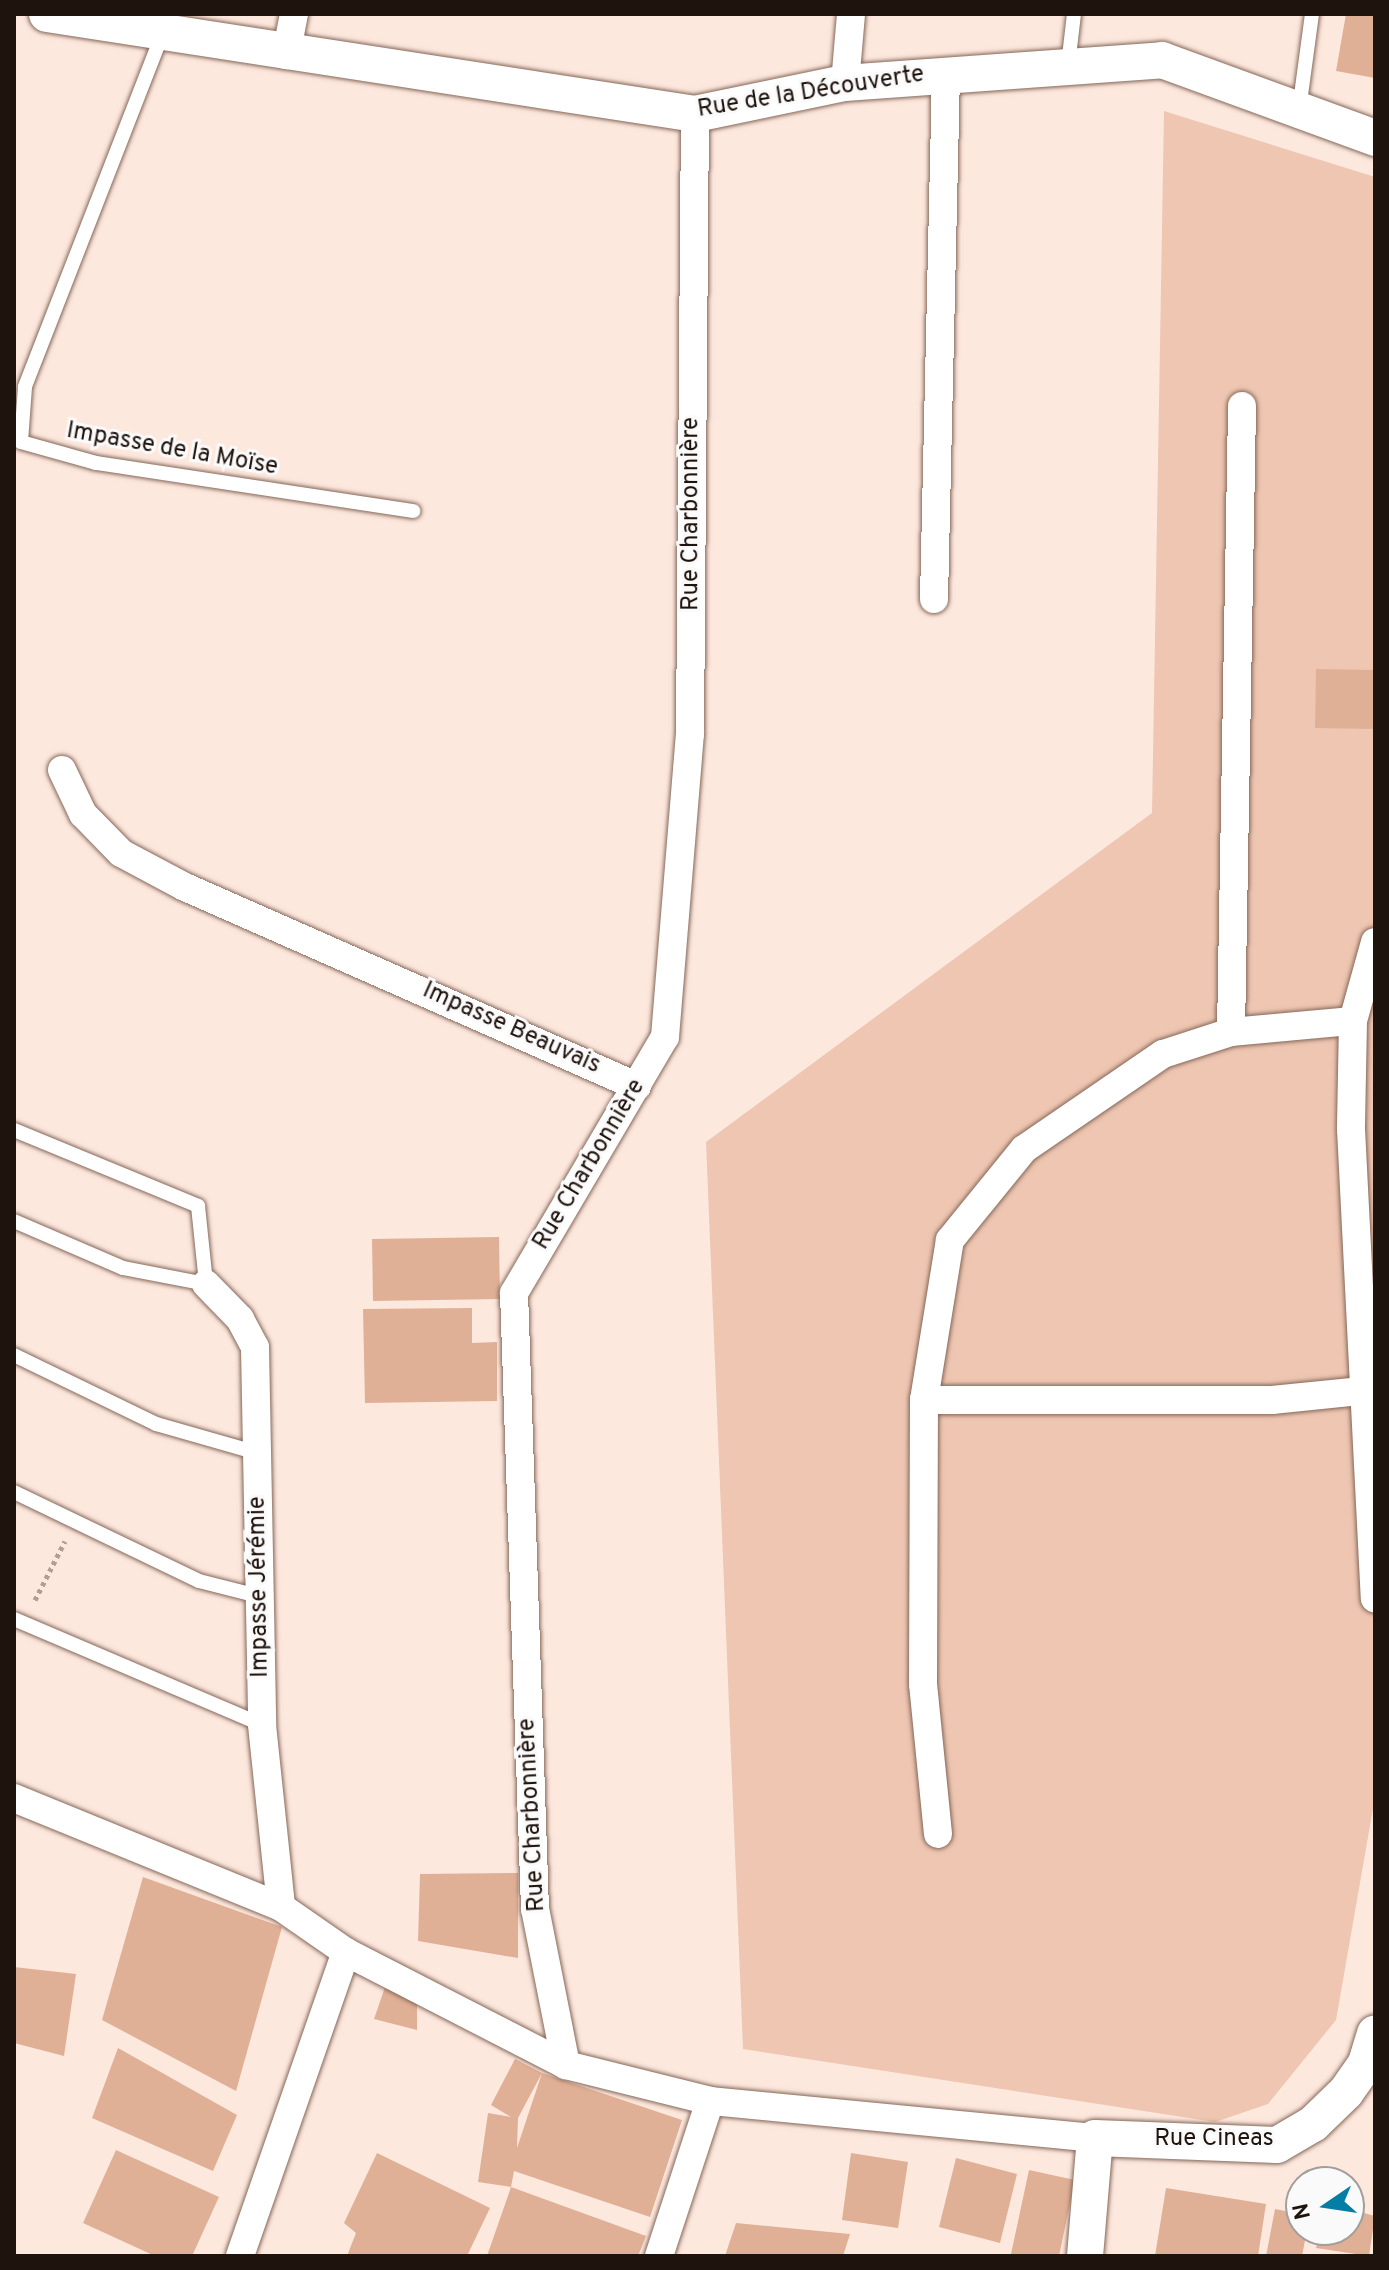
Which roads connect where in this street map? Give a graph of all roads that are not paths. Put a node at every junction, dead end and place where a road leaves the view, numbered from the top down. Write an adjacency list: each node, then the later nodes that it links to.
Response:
1 (47, 14): 6 (street, Rue de la Découverte)
2 (294, 14): 7 (street)
3 (851, 14): 10 (street)
4 (1074, 14): 8 (lane)
5 (1312, 14): 12 (lane)
6 (162, 35): 7 (street, Rue de la Découverte); 15 (lane, Impasse de la Moïse)
7 (286, 55): 11 (street, Rue de la Découverte)
8 (1068, 65): 9 (street, Rue de la Découverte); 12 (street, Rue de la Découverte)
9 (946, 73): 10 (street, Rue de la Découverte); 16 (street)
10 (845, 83): 11 (street, Rue de la Découverte)
11 (695, 114): 21 (street, Rue Charbonnière)
12 (1299, 114): 13 (street, Rue de la Découverte)
13 (1375, 138)
14 (1242, 406): 20 (street)
15 (413, 511)
16 (934, 599)
17 (62, 770): 21 (street, Impasse Beauvais)
18 (1375, 942): 19 (street)
19 (1353, 1021): 20 (street); 22 (street)
20 (1231, 1032): 28 (street)
21 (637, 1086): 40 (street, Rue Charbonnière)
22 (1363, 1129): 27 (street)
23 (14, 1130): 25 (lane)
24 (14, 1221): 25 (lane)
25 (206, 1284): 29 (street, Impasse Jérémie)
26 (14, 1355): 29 (lane)
27 (1360, 1391): 28 (street); 32 (street)
28 (924, 1400): 36 (street)
29 (259, 1453): 31 (street, Impasse Jérémie)
30 (14, 1492): 31 (lane)
31 (258, 1596): 34 (street, Impasse Jérémie)
32 (1375, 1598)
33 (19, 1620): 34 (lane)
34 (262, 1725): 37 (street, Impasse Jérémie)
35 (14, 1798): 37 (street)
36 (938, 1834)
37 (281, 1907): 38 (street)
38 (346, 1952): 40 (street); 43 (street)
39 (1375, 2033): 42 (street, Rue Cineas)
40 (566, 2065): 41 (street)
41 (710, 2101): 42 (street); 44 (street)
42 (1095, 2138): 45 (street)
43 (240, 2256)
44 (659, 2256)
45 (1085, 2256)

